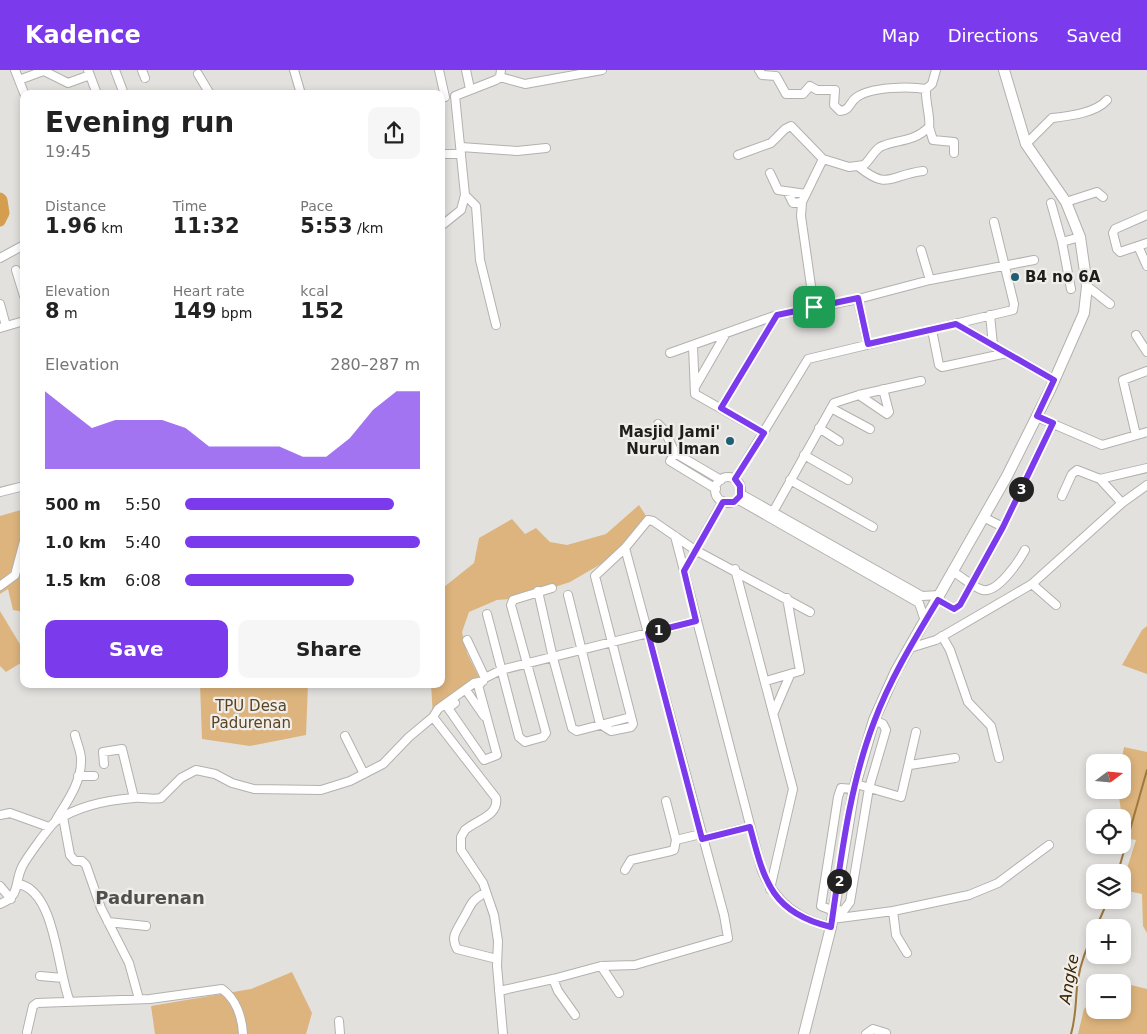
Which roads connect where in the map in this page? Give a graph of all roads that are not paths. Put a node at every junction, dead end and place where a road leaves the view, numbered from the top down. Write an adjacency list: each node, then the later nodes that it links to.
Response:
1 (15, 70): 15 (street)
2 (45, 70): 12 (street); 15 (street)
3 (115, 70): 20 (street)
4 (294, 70): 22 (street)
5 (439, 70): 23 (street)
6 (466, 70): 16 (street)
7 (494, 70): 14 (street)
8 (602, 70): 14 (street)
9 (760, 70): 17 (street)
10 (936, 70): 17 (street)
11 (1004, 70): 28 (main road)
12 (89, 72): 19 (street)
13 (198, 74): 21 (street)
14 (499, 76): 16 (street)
15 (19, 80): 18 (street)
16 (470, 89): 24 (street)
17 (926, 89): 27 (street)
18 (23, 90)
19 (96, 90)
20 (122, 90)
21 (208, 90)
22 (300, 90)
23 (442, 90)
24 (455, 96): 25 (street); 30 (street)
25 (445, 97)
26 (1108, 100): 28 (street)
27 (928, 127): 32 (street); 35 (street)
28 (1026, 144): 44 (main road)
29 (546, 148): 30 (street)
30 (461, 150): 31 (street); 40 (street)
31 (445, 153)
32 (954, 153)
33 (738, 155): 34 (street)
34 (823, 159): 35 (street); 39 (street)
35 (859, 167): 36 (street)
36 (923, 171)
37 (770, 173): 38 (street)
38 (788, 192): 39 (street); 42 (street)
39 (806, 194): 42 (street)
40 (465, 195): 47 (street); 71 (street)
41 (1103, 197): 44 (street)
42 (802, 202): 66 (street)
43 (1051, 202): 49 (street)
44 (1066, 202): 48 (main road)
45 (1147, 215): 51 (street)
46 (994, 222): 57 (street)
47 (445, 223)
48 (1080, 237): 49 (street); 61 (main road)
49 (1062, 242): 62 (street)
50 (1147, 243): 51 (street)
51 (1138, 246): 56 (street)
52 (20, 247): 54 (street)
53 (921, 250): 59 (street)
54 (0, 258)
55 (1034, 260): 57 (street)
56 (1147, 266)
57 (1004, 267): 59 (street); 68 (street)
58 (16, 270): 60 (street)
59 (930, 280): 63 (street)
60 (20, 283)
61 (1087, 286): 65 (street); 83 (main road)
62 (1071, 290)
63 (858, 298): 66 (street); 76 (street)
64 (0, 304): 72 (street)
65 (1110, 304)
66 (814, 307): 67 (street)
67 (777, 315): 74 (street); 90 (street)
68 (990, 315): 70 (street); 77 (street)
69 (20, 322): 72 (street)
70 (956, 324): 73 (street); 77 (street)
71 (496, 325)
72 (3, 327)
73 (932, 330): 76 (street); 81 (street)
74 (724, 335): 78 (street); 86 (street)
75 (1136, 335): 79 (street)
76 (868, 344): 98 (street)
77 (993, 345): 81 (street)
78 (693, 346): 80 (street); 86 (street)
79 (1146, 347)
80 (670, 353)
81 (1008, 353): 83 (street)
82 (1147, 371): 99 (street)
83 (1054, 380): 92 (main road)
84 (921, 381): 85 (street)
85 (910, 383): 87 (street); 88 (street)
86 (694, 388): 90 (street)
87 (883, 389): 89 (street); 89 (street)
88 (915, 390)
89 (859, 395): 91 (street)
90 (721, 408): 98 (street)
91 (831, 408): 95 (street); 96 (street)
92 (1037, 416): 93 (street); 118 (main road)
93 (1053, 423): 99 (street); 120 (street)
94 (658, 424): 101 (street)
95 (820, 428): 100 (street); 102 (street)
96 (870, 430)
97 (1147, 432): 99 (street)
98 (764, 433): 104 (street)
99 (1136, 435)
100 (839, 441)
101 (675, 453): 106 (street); 111 (street)
102 (804, 454): 107 (street); 108 (street)
103 (1147, 468): 105 (street)
104 (735, 479): 106 (street); 113 (street)
105 (1100, 479): 114 (street); 116 (street)
106 (721, 480): 111 (street)
107 (790, 480): 117 (street); 119 (street)
108 (848, 480)
109 (1147, 485): 116 (street)
110 (20, 487): 112 (street)
111 (716, 488): 115 (street)
112 (0, 492)
113 (739, 496): 115 (street); 117 (street); 137 (street)
114 (1062, 496)
115 (723, 502): 123 (street)
116 (1122, 503): 130 (street)
117 (774, 512): 137 (street)
118 (985, 518): 120 (street); 128 (main road)
119 (873, 527)
120 (1003, 527): 129 (street)
121 (675, 536): 122 (street); 123 (street); 127 (street)
122 (625, 548): 143 (street); 146 (street)
123 (695, 550): 126 (street); 127 (street)
124 (1025, 550): 129 (street)
125 (20, 556): 131 (street)
126 (735, 569): 135 (street); 153 (street)
127 (684, 571): 141 (street)
128 (952, 571): 129 (street); 136 (main road)
129 (973, 584): 136 (street)
130 (1032, 584): 138 (street); 144 (street)
131 (0, 586)
132 (552, 588): 133 (street)
133 (538, 591): 149 (street); 150 (street)
134 (568, 595): 148 (street)
135 (787, 598): 139 (street); 152 (street)
136 (939, 598): 137 (street); 142 (main road)
137 (920, 600): 142 (street)
138 (1056, 605)
139 (810, 612)
140 (487, 614): 151 (street)
141 (696, 621): 143 (street); 179 (street)
142 (926, 621): 147 (main road)
143 (648, 633): 146 (street); 180 (street)
144 (942, 636): 147 (street); 166 (street)
145 (467, 640): 154 (street)
146 (611, 643): 148 (street); 157 (street)
147 (910, 648): 159 (main road)
148 (582, 650): 149 (street); 161 (street)
149 (553, 658): 150 (street); 161 (street)
150 (527, 664): 151 (street); 151 (street)
151 (501, 670): 154 (street)
152 (790, 676): 153 (street); 156 (street)
153 (766, 681): 156 (street)
154 (482, 682): 155 (street); 158 (street); 160 (street)
155 (468, 693): 160 (street); 160 (street)
156 (774, 712): 186 (street)
157 (631, 717): 161 (street); 161 (street)
158 (433, 718): 169 (street); 187 (street)
159 (874, 720): 172 (main road); 173 (street)
160 (488, 721)
161 (600, 724)
162 (916, 732): 168 (street)
163 (75, 735): 170 (street)
164 (345, 736): 169 (street)
165 (955, 758): 168 (street)
166 (999, 758)
167 (104, 764): 174 (street)
168 (910, 765): 173 (street)
169 (364, 774): 174 (street)
170 (78, 776): 171 (street); 178 (street)
171 (94, 776)
172 (855, 787): 173 (street); 191 (main road)
173 (869, 788): 191 (street)
174 (134, 798): 177 (street)
175 (666, 801): 181 (street)
176 (0, 815): 178 (street)
177 (63, 817): 178 (street); 192 (street)
178 (52, 824): 184 (street)
179 (750, 827): 180 (street); 186 (street)
180 (701, 836): 181 (street); 196 (street)
181 (676, 840): 183 (street)
182 (1049, 846): 190 (street)
183 (625, 870)
184 (19, 884): 188 (street); 198 (street)
185 (0, 886): 188 (street)
186 (770, 889): 191 (street)
187 (486, 892): 195 (street); 195 (street)
188 (11, 899): 189 (street)
189 (0, 904)
190 (893, 911): 191 (street); 194 (street)
191 (832, 919): 211 (main road)
192 (108, 922): 193 (street); 202 (street)
193 (146, 926)
194 (907, 953)
195 (497, 959): 200 (street)
196 (601, 966): 199 (street); 201 (street)
197 (40, 976): 198 (street)
198 (63, 978): 203 (street)
199 (553, 979): 200 (street); 204 (street)
200 (500, 991): 210 (street)
201 (619, 993)
202 (139, 999): 203 (street); 208 (street)
203 (70, 1002): 206 (street)
204 (575, 1015)
205 (339, 1021): 209 (street)
206 (27, 1032)
207 (886, 1033): 212 (street)
208 (243, 1034)
209 (340, 1034)
210 (504, 1034)
211 (804, 1034)
212 (866, 1034)

